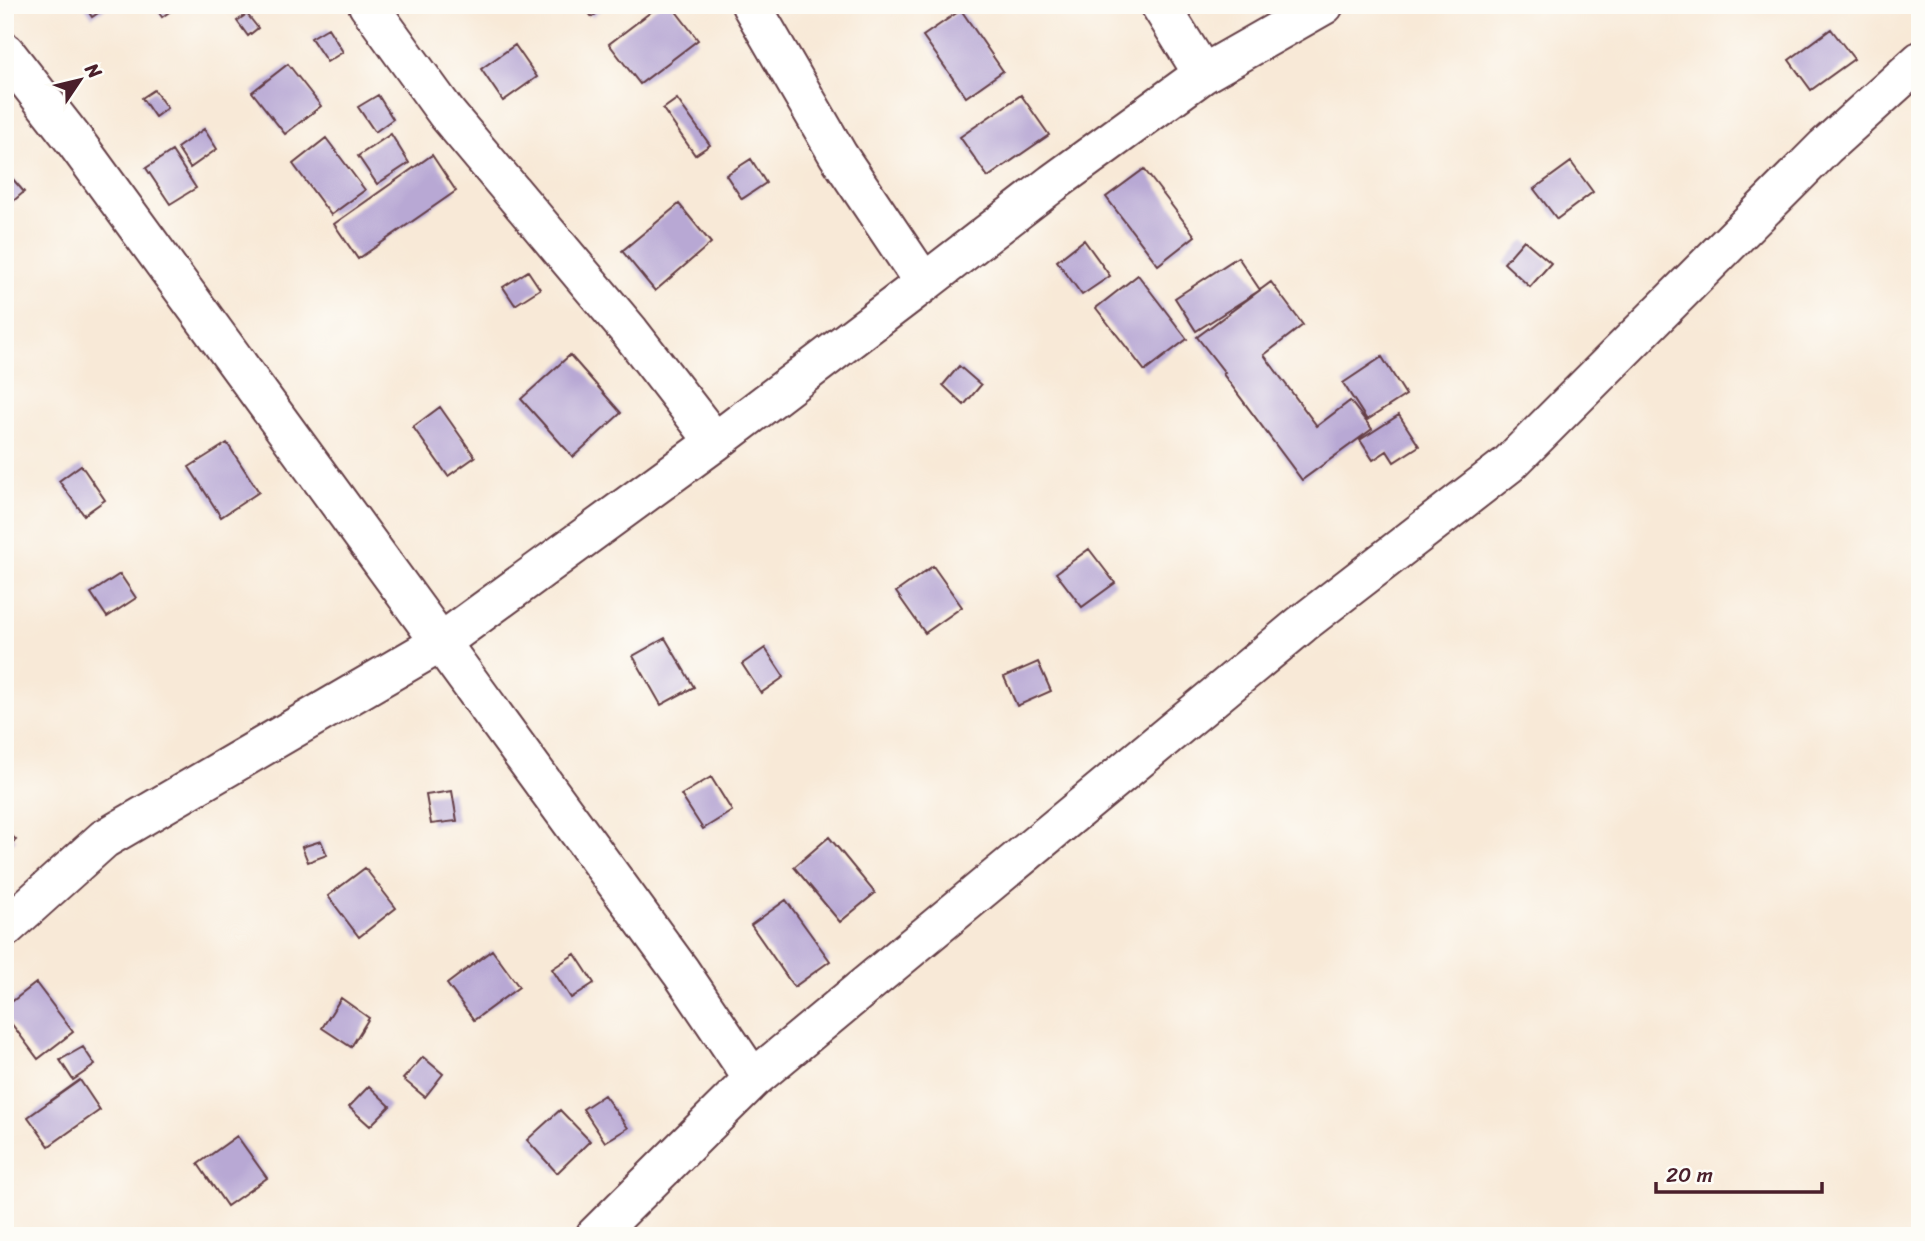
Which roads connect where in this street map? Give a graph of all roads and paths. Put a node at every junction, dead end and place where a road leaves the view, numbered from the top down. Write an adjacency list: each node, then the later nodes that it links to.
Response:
1 (368, 5): 9 (street)
2 (751, 5): 8 (street)
3 (1160, 5): 7 (street)
4 (1324, 5): 7 (street)
5 (5, 52): 10 (street)
6 (1920, 61): 12 (street)
7 (1203, 74): 8 (street)
8 (923, 283): 9 (street)
9 (715, 442): 10 (street)
10 (440, 643): 11 (street); 12 (street)
11 (5, 928)
12 (754, 1079): 13 (street)
13 (595, 1236)

